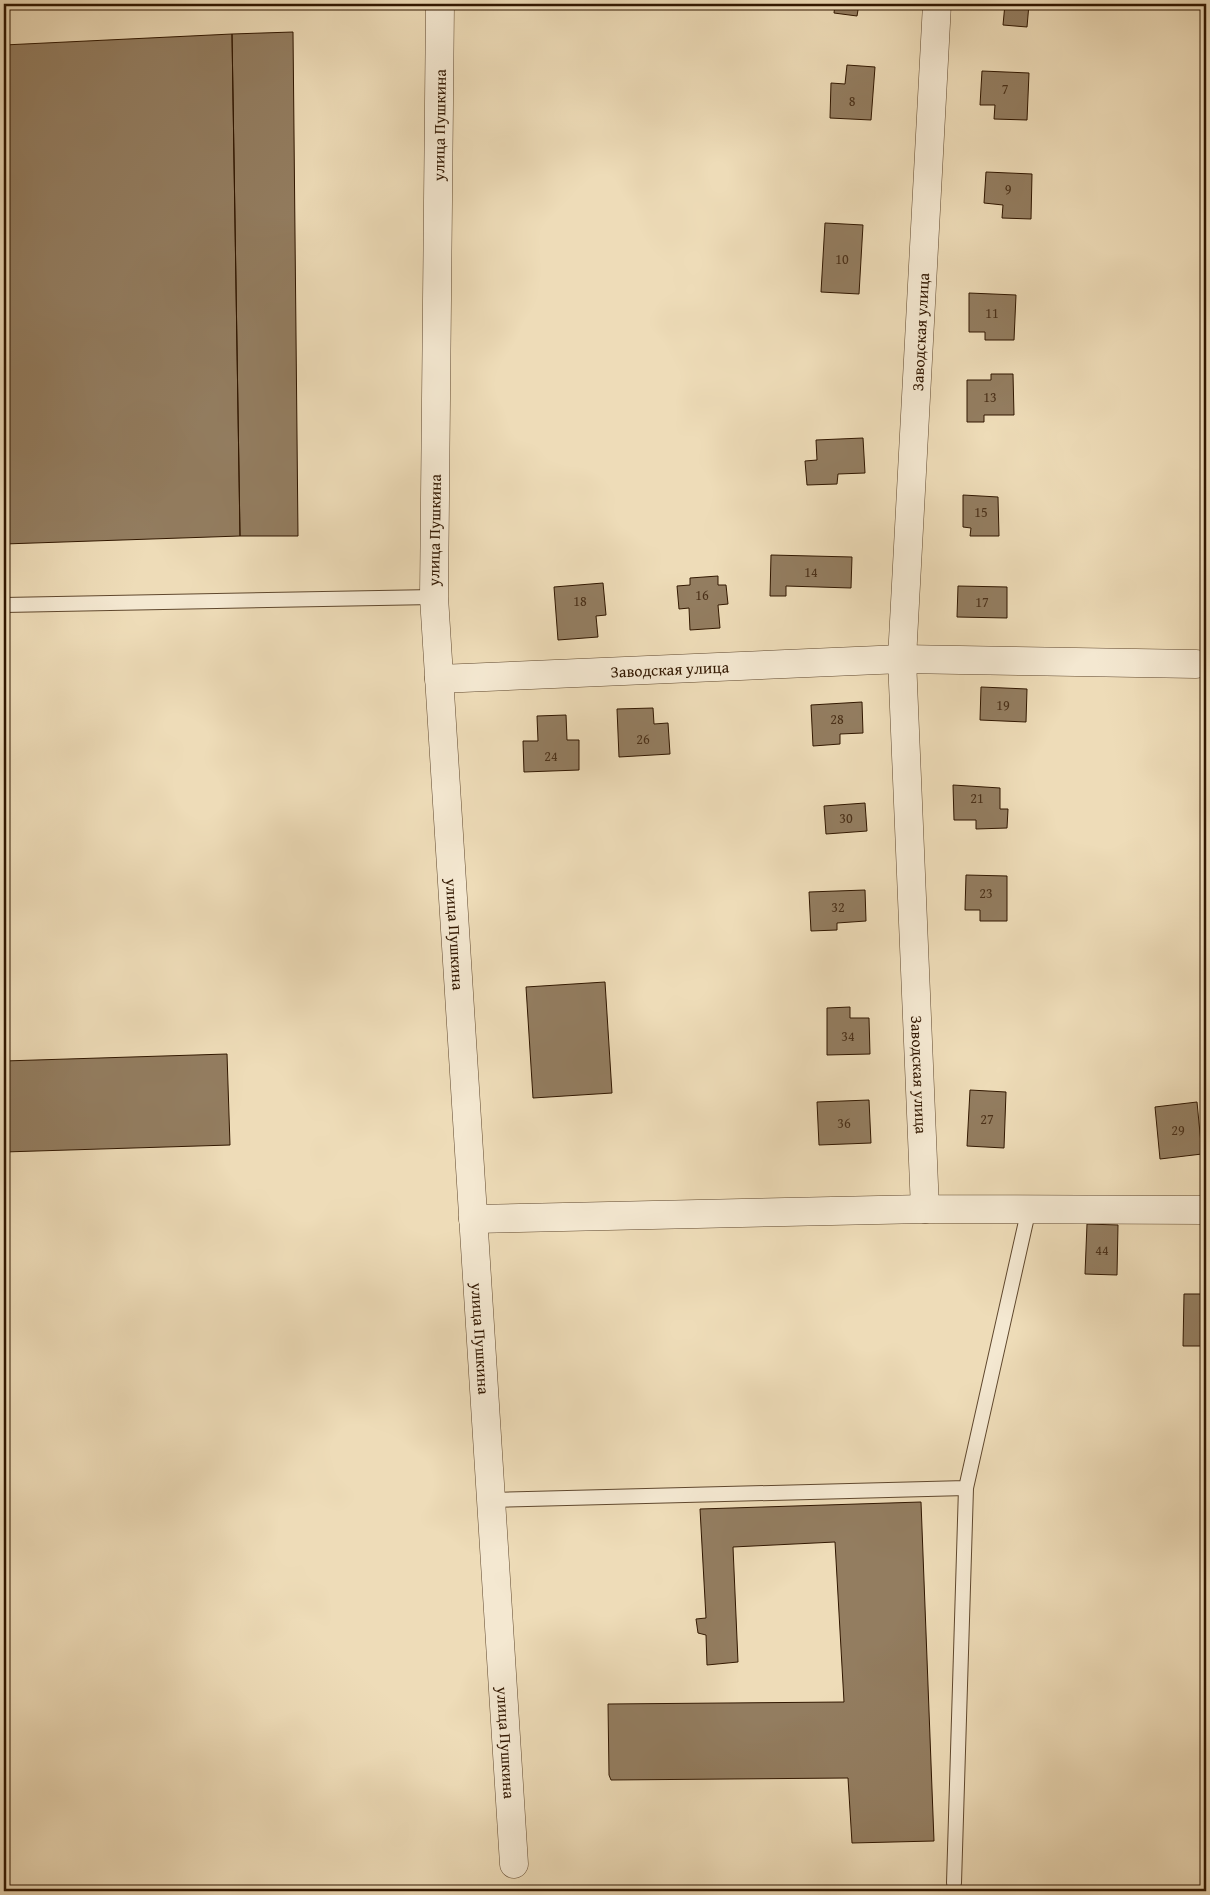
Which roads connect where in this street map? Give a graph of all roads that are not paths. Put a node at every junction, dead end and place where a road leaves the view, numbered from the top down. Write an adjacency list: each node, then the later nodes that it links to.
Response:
1 (440, 4): 3 (street, улица Пушкина)
2 (937, 4): 5 (street, Заводская улица)
3 (434, 597): 4 (lane); 7 (street, улица Пушкина)
4 (4, 605)
5 (902, 659): 6 (street, Заводская улица); 7 (street, Заводская улица); 9 (street, Заводская улица)
6 (1196, 664)
7 (439, 679): 11 (street, улица Пушкина)
8 (1030, 1208): 9 (street); 10 (street); 12 (lane)
9 (925, 1209): 11 (street)
10 (1206, 1210)
11 (473, 1219): 13 (street, улица Пушкина)
12 (966, 1488): 13 (lane); 15 (lane)
13 (491, 1500): 14 (street, улица Пушкина)
14 (514, 1864)
15 (954, 1882)

